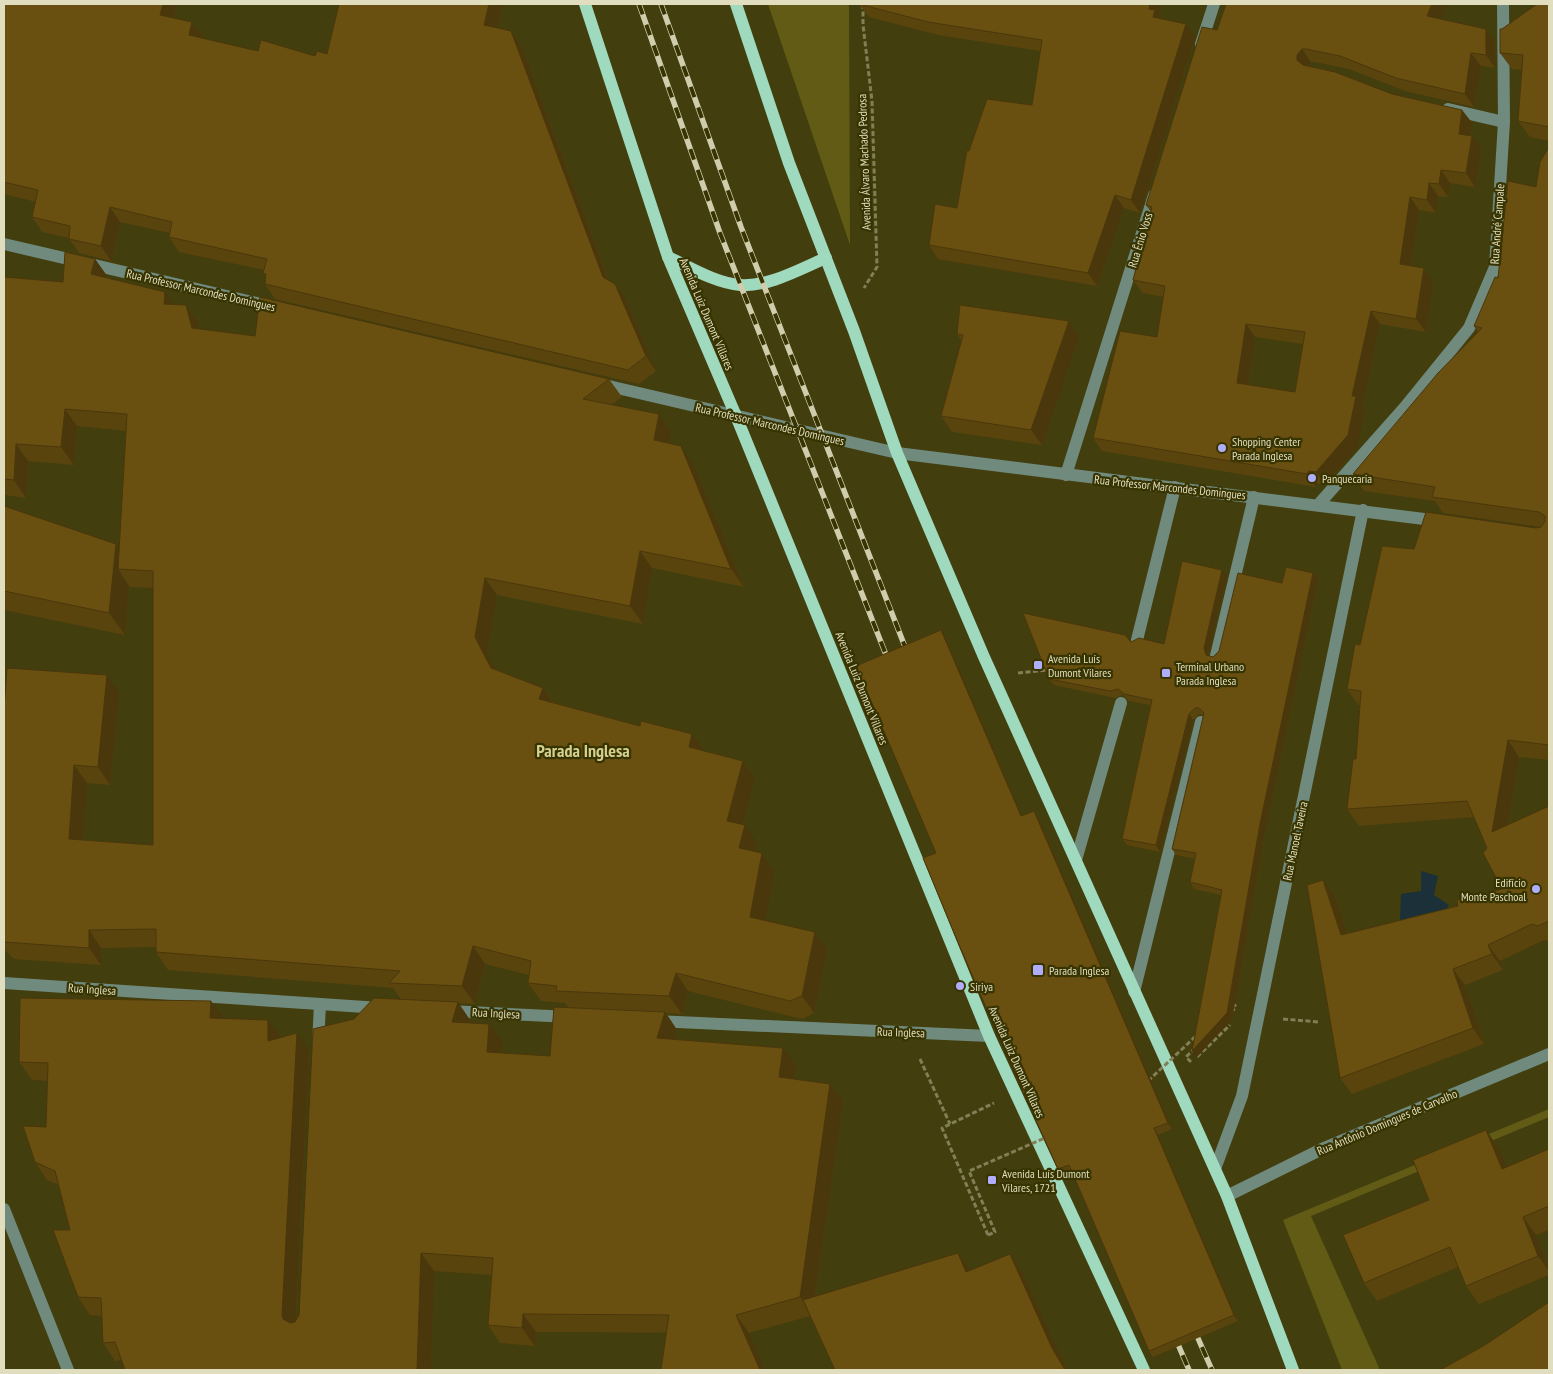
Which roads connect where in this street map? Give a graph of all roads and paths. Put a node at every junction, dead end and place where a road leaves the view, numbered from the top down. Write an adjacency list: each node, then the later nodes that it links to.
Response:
1 (585, 4): 11 (main road, Avenida Luiz Dumont Villares)
2 (736, 4): 12 (main road)
3 (863, 4): 13 (path, Avenida Álvaro Machado Pedrosa)
4 (1214, 4): 6 (street)
5 (1503, 4): 8 (street, Rua André Campale)
6 (1196, 60)
7 (1431, 105): 8 (street)
8 (1504, 122): 21 (street, Rua André Campale)
9 (1158, 183): 18 (street, Rua Ênio Voss)
10 (4, 244): 14 (street, Rua Professor Marcondes Domingues)
11 (668, 257): 12 (main road); 16 (main road, Avenida Luiz Dumont Villares)
12 (826, 258): 13 (main road)
13 (842, 302): 17 (main road)
14 (284, 310)
15 (584, 380): 16 (street, Rua Professor Marcondes Domingues)
16 (736, 416): 17 (street, Rua Professor Marcondes Domingues); 43 (main road, Avenida Luiz Dumont Villares)
17 (897, 453): 18 (street, Rua Professor Marcondes Domingues); 27 (main road)
18 (1066, 475): 19 (street, Rua Professor Marcondes Domingues)
19 (1176, 487): 20 (street, Rua Professor Marcondes Domingues); 24 (street)
20 (1254, 496): 21 (street, Rua Professor Marcondes Domingues); 25 (street)
21 (1318, 505): 22 (street, Rua Professor Marcondes Domingues)
22 (1363, 510): 23 (street, Rua Professor Marcondes Domingues); 51 (street, Rua Manoel Taveira)
23 (1455, 523)
24 (1137, 640)
25 (1216, 656)
26 (1055, 669): 27 (path)
27 (993, 676): 30 (main road)
28 (1121, 703): 30 (street)
29 (1201, 722): 32 (street)
30 (1076, 860): 32 (main road)
31 (4, 982): 33 (street, Rua Inglesa)
32 (1134, 992): 51 (main road)
33 (320, 1004): 35 (street, Rua Inglesa); 45 (street)
34 (1226, 1006): 37 (path, bridge)
35 (394, 1009)
36 (433, 1010): 38 (street, Rua Inglesa)
37 (1229, 1014)
38 (587, 1018)
39 (1237, 1018): 44 (path, bridge)
40 (646, 1020): 42 (street, Rua Inglesa)
41 (1203, 1029): 47 (path, bridge)
42 (908, 1033): 43 (street, Rua Inglesa); 49 (path)
43 (989, 1036): 48 (main road, Avenida Luiz Dumont Villares)
44 (1200, 1043)
45 (317, 1054)
46 (1549, 1054): 52 (street, Rua Antônio Domingues de Carvalho)
47 (1141, 1087)
48 (1014, 1093): 49 (path); 55 (main road, Avenida Luiz Dumont Villares)
49 (950, 1124): 50 (path, bridge)
50 (1049, 1136)
51 (1214, 1169): 52 (main road)
52 (1227, 1196): 56 (main road)
53 (4, 1209): 54 (street)
54 (68, 1370)
55 (1144, 1370)
56 (1293, 1370)

